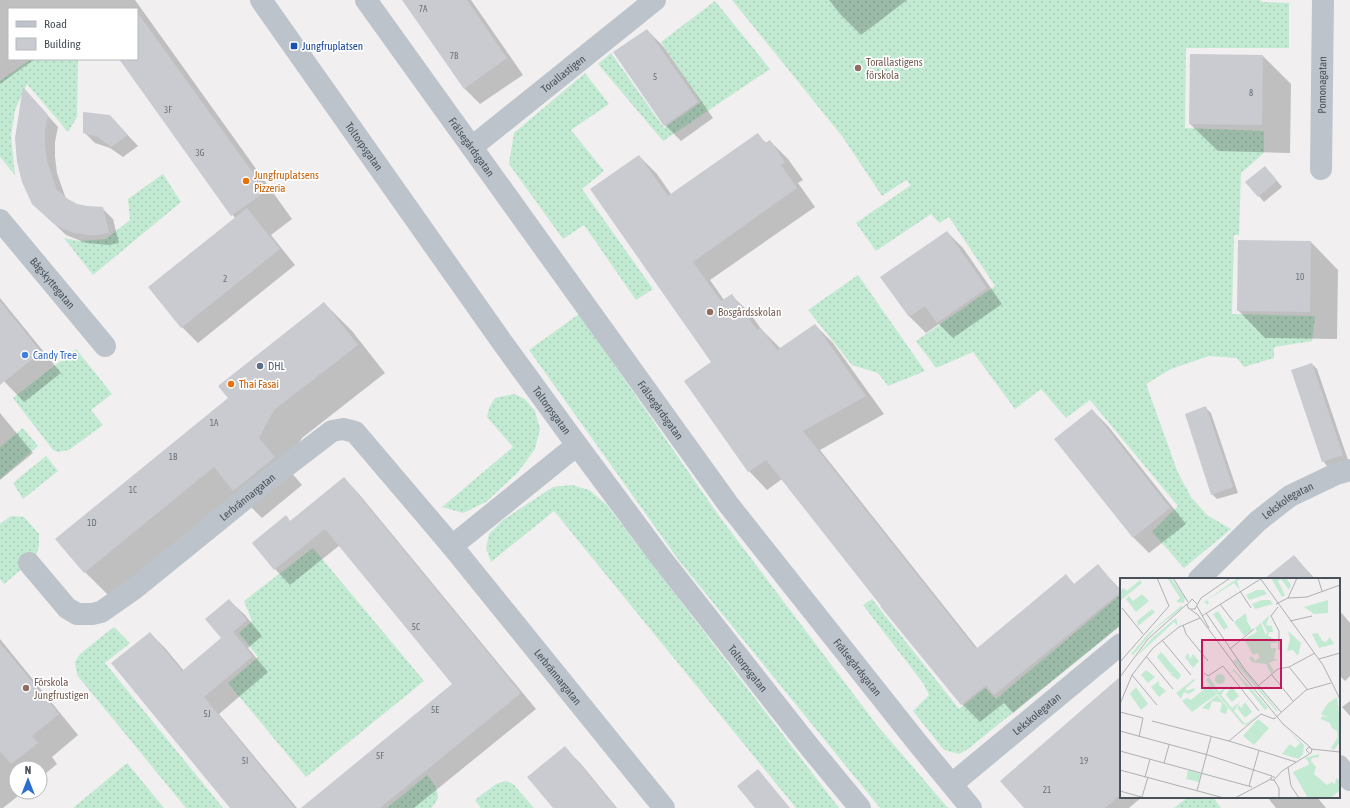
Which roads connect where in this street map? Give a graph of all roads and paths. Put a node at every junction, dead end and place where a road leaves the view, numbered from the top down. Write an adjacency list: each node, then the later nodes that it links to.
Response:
1 (261, 0): 9 (street, Toltorpsgatan)
2 (366, 0): 5 (street, Frälsegårdsgatan)
3 (655, 0): 5 (street, Torallastigen)
4 (1323, 0): 6 (street, Pomonagatan)
5 (472, 148): 17 (street, Frälsegårdsgatan)
6 (1321, 169)
7 (0, 220): 8 (street, Bågskyttegatan)
8 (105, 346)
9 (577, 445): 11 (street); 19 (street, Toltorpsgatan)
10 (1350, 470): 13 (street, Lekskolegatan)
11 (452, 546): 12 (street, Lerbrännargatan); 18 (street, Lerbrännargatan)
12 (29, 564)
13 (1200, 578)
14 (1120, 645): 17 (street, Lekskolegatan)
15 (1340, 767): 16 (street)
16 (1350, 780)
17 (952, 784): 20 (street, Frälsegårdsgatan)
18 (664, 808)
19 (860, 808)
20 (971, 808)

